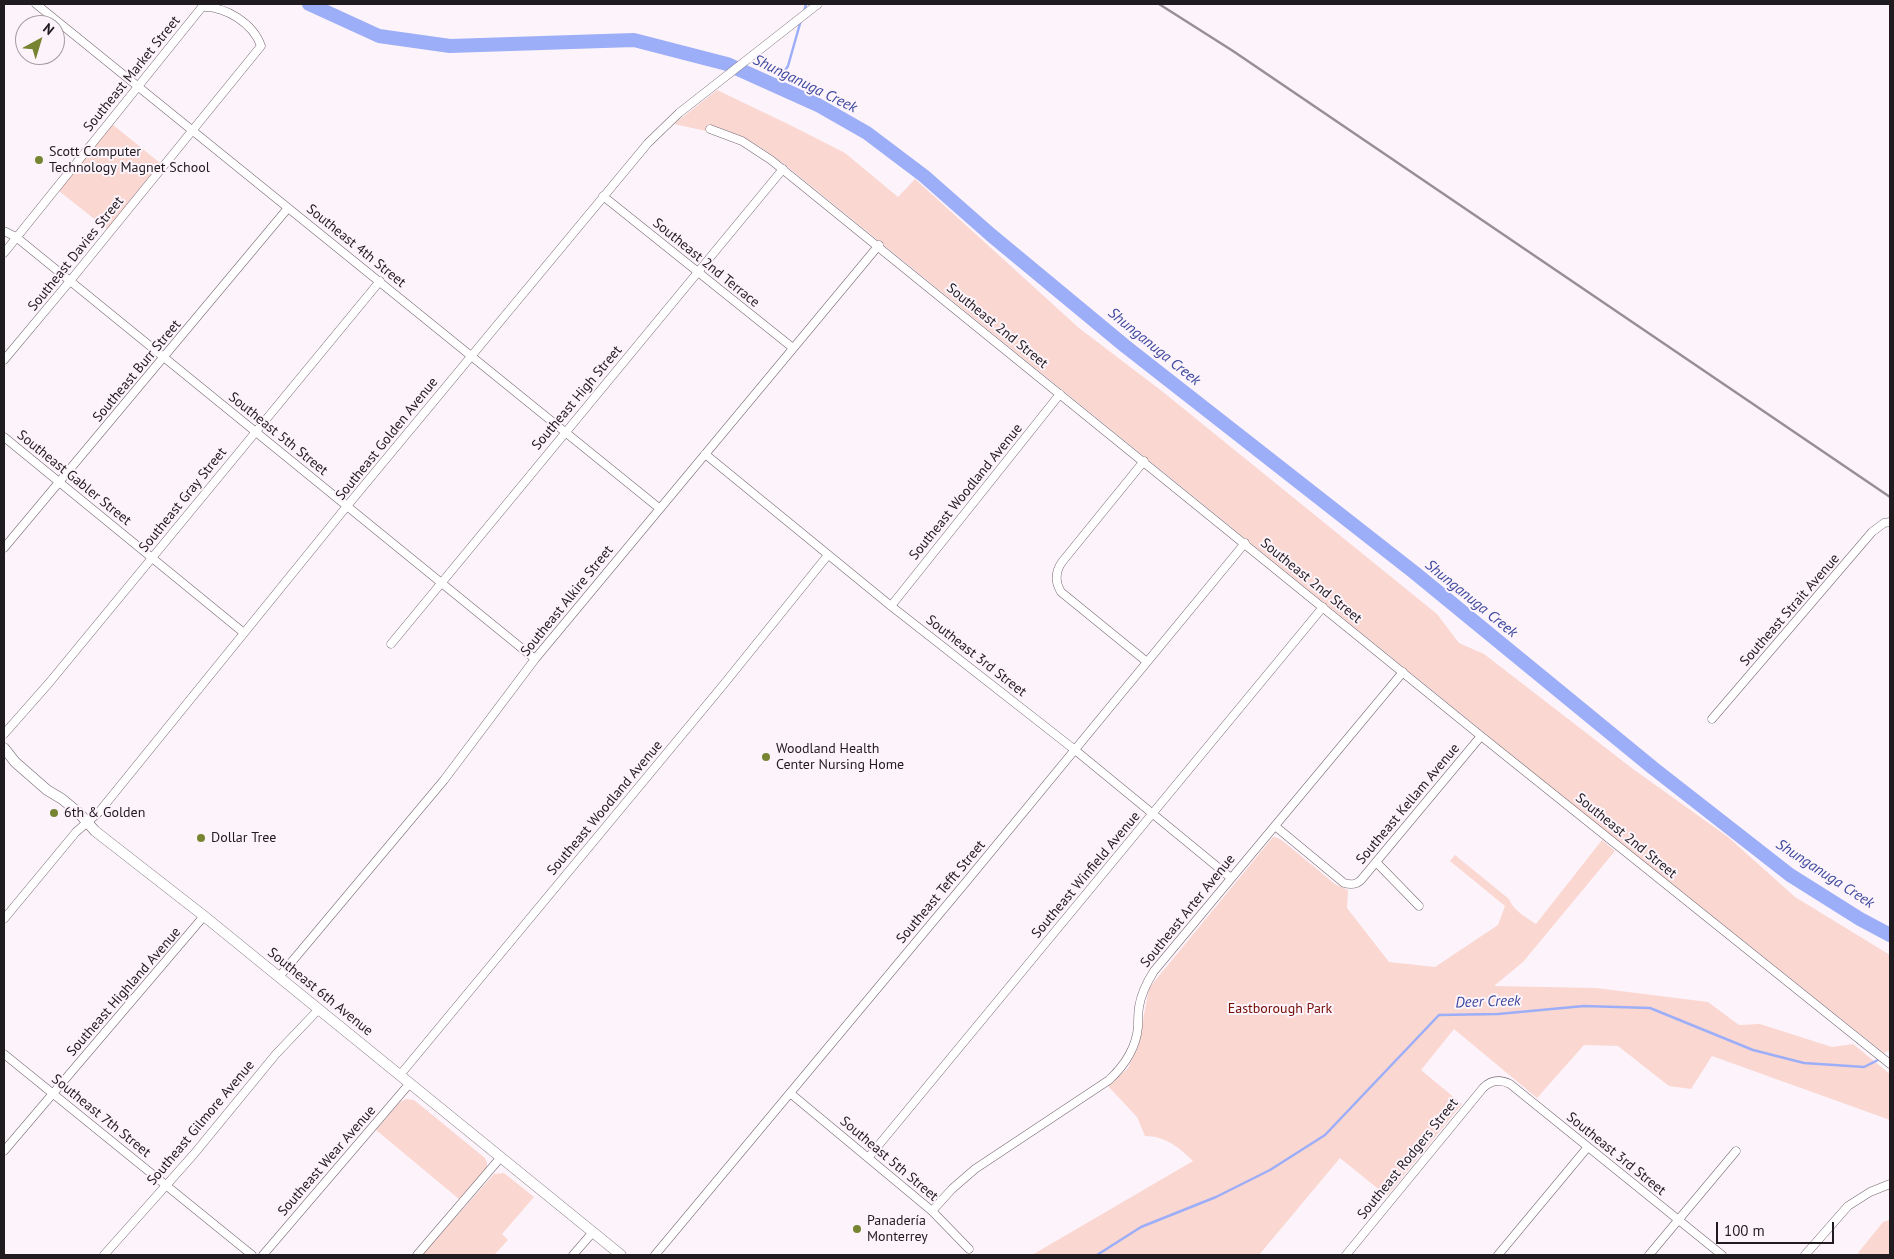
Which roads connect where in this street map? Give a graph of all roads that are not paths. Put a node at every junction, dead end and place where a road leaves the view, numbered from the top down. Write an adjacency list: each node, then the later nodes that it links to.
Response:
1 (36, 4): 4 (street, Southeast 4th Street)
2 (818, 4): 8 (street, Southeast Golden Avenue)
3 (260, 46): 4 (street, Southeast Market Street); 6 (street, Southeast Davies Street)
4 (138, 87): 6 (street, Southeast 4th Street); 11 (street, Southeast Market Street)
5 (710, 129): 7 (street, Southeast 2nd Street)
6 (192, 130): 9 (street, Southeast 4th Street); 15 (street, Southeast Davies Street)
7 (784, 169): 12 (street, Southeast 2nd Street); 14 (street, Southeast High Street)
8 (604, 196): 14 (street, Southeast 2nd Terrace); 18 (street, Southeast Golden Avenue)
9 (288, 208): 16 (street, Southeast 4th Street); 19 (street, Southeast Burr Street)
10 (4, 231): 11 (street, Southeast 5th Street)
11 (16, 237): 13 (street, Southeast Market Street); 15 (street, Southeast 5th Street)
12 (878, 246): 17 (street, Southeast Alkire Street); 21 (street, Southeast 2nd Street)
13 (4, 252)
14 (698, 272): 17 (street, Southeast 2nd Terrace); 22 (street, Southeast High Street)
15 (70, 281): 19 (street, Southeast 5th Street); 20 (street, Southeast Davies Street)
16 (380, 281): 18 (street, Southeast 4th Street); 23 (street, Southeast Gray Street)
17 (793, 348): 25 (street, Southeast Alkire Street)
18 (472, 355): 22 (street, Southeast 4th Street); 28 (street, Southeast Golden Avenue)
19 (164, 358): 23 (street, Southeast 5th Street); 27 (street, Southeast Burr Street)
20 (4, 360)
21 (1060, 394): 26 (street, Southeast 2nd Street); 36 (street, Southeast Woodland Avenue)
22 (566, 431): 29 (street, Southeast 4th Street); 35 (street, Southeast High Street)
23 (256, 432): 28 (street, Southeast 5th Street); 34 (street, Southeast Gray Street)
24 (4, 437): 27 (street, Southeast Gabler Street)
25 (705, 454): 29 (street, Southeast Alkire Street); 33 (street, Southeast 3rd Street)
26 (1144, 461): 31 (street, Southeast 2nd Street); 41 (street)
27 (60, 482): 32 (street, Southeast Burr Street); 34 (street, Southeast Gabler Street)
28 (347, 506): 35 (street, Southeast 5th Street); 38 (street, Southeast Golden Avenue)
29 (659, 508): 40 (street, Southeast Alkire Street)
30 (1890, 522): 43 (street, Southeast Strait Avenue)
31 (1245, 543): 37 (street, Southeast 2nd Street); 41 (street, Southeast Tefft Street)
32 (4, 548)
33 (828, 555): 36 (street, Southeast 3rd Street); 60 (street, Southeast Woodland Avenue)
34 (152, 558): 38 (street, Southeast Gabler Street); 44 (street, Southeast Gray Street)
35 (441, 582): 39 (street, Southeast High Street); 40 (street, Southeast 5th Street)
36 (891, 606): 47 (street, Southeast 3rd Street)
37 (1323, 607): 42 (street, Southeast 2nd Street); 48 (street, Southeast Winfield Avenue)
38 (244, 632): 49 (street, Southeast Golden Avenue)
39 (390, 644)
40 (535, 659): 56 (street, Southeast Alkire Street)
41 (1147, 662): 47 (street, Southeast Tefft Street)
42 (1403, 672): 45 (street, Southeast 2nd Street); 50 (street, Southeast Arter Avenue)
43 (1712, 719)
44 (4, 734)
45 (1481, 736): 51 (street, Southeast Kellam Avenue); 59 (street, Southeast 2nd Street)
46 (4, 748): 49 (main road, Southeast 6th Avenue)
47 (1075, 750): 48 (street, Southeast 3rd Street); 64 (street, Southeast Tefft Street)
48 (1153, 814): 52 (street, Southeast 3rd Street); 69 (street, Southeast Winfield Avenue)
49 (87, 822): 54 (main road, Southeast 6th Avenue); 55 (street, Southeast Golden Avenue)
50 (1275, 826): 51 (street, Southeast Kellam Avenue); 52 (street, Southeast Arter Avenue)
51 (1376, 862): 53 (street)
52 (1231, 878): 72 (street, Southeast Arter Avenue)
53 (1419, 906)
54 (204, 916): 56 (main road, Southeast 6th Avenue); 63 (street, Southeast Highland Avenue)
55 (4, 918)
56 (279, 977): 57 (main road, Southeast 6th Avenue)
57 (319, 1009): 60 (main road, Southeast 6th Avenue); 70 (street, Southeast Gilmore Avenue)
58 (4, 1054): 63 (street, Southeast 7th Street)
59 (1890, 1064)
60 (400, 1074): 62 (main road, Southeast 6th Avenue)
61 (1492, 1081): 65 (street, Southeast 3rd Street); 83 (street, Southeast Rodgers Street)
62 (410, 1083): 68 (main road, Southeast 6th Avenue); 78 (street, Southeast Wear Avenue)
63 (53, 1093): 66 (street, Southeast Highland Avenue); 70 (street, Southeast 7th Street)
64 (790, 1093): 69 (street, Southeast 5th Street); 82 (street, Southeast Tefft Street)
65 (1587, 1148): 73 (street, Southeast 3rd Street); 84 (street)
66 (4, 1151)
67 (1736, 1151): 73 (street)
68 (501, 1157): 74 (main road, Southeast 6th Avenue); 79 (street)
69 (868, 1158): 72 (street, Southeast 5th Street)
70 (166, 1184): 76 (street, Southeast Gilmore Avenue); 77 (street, Southeast 7th Street)
71 (1890, 1184): 87 (street)
72 (932, 1211): 75 (street, Southeast 5th Street)
73 (1678, 1220): 85 (street); 86 (street, Southeast 3rd Street)
74 (593, 1232): 80 (street); 81 (main road, Southeast 6th Avenue)
75 (969, 1249)
76 (104, 1255)
77 (252, 1255)
78 (263, 1255)
79 (418, 1255)
80 (573, 1255)
81 (621, 1255)
82 (655, 1255)
83 (1346, 1255)
84 (1498, 1255)
85 (1649, 1255)
86 (1722, 1255)
87 (1805, 1255)

